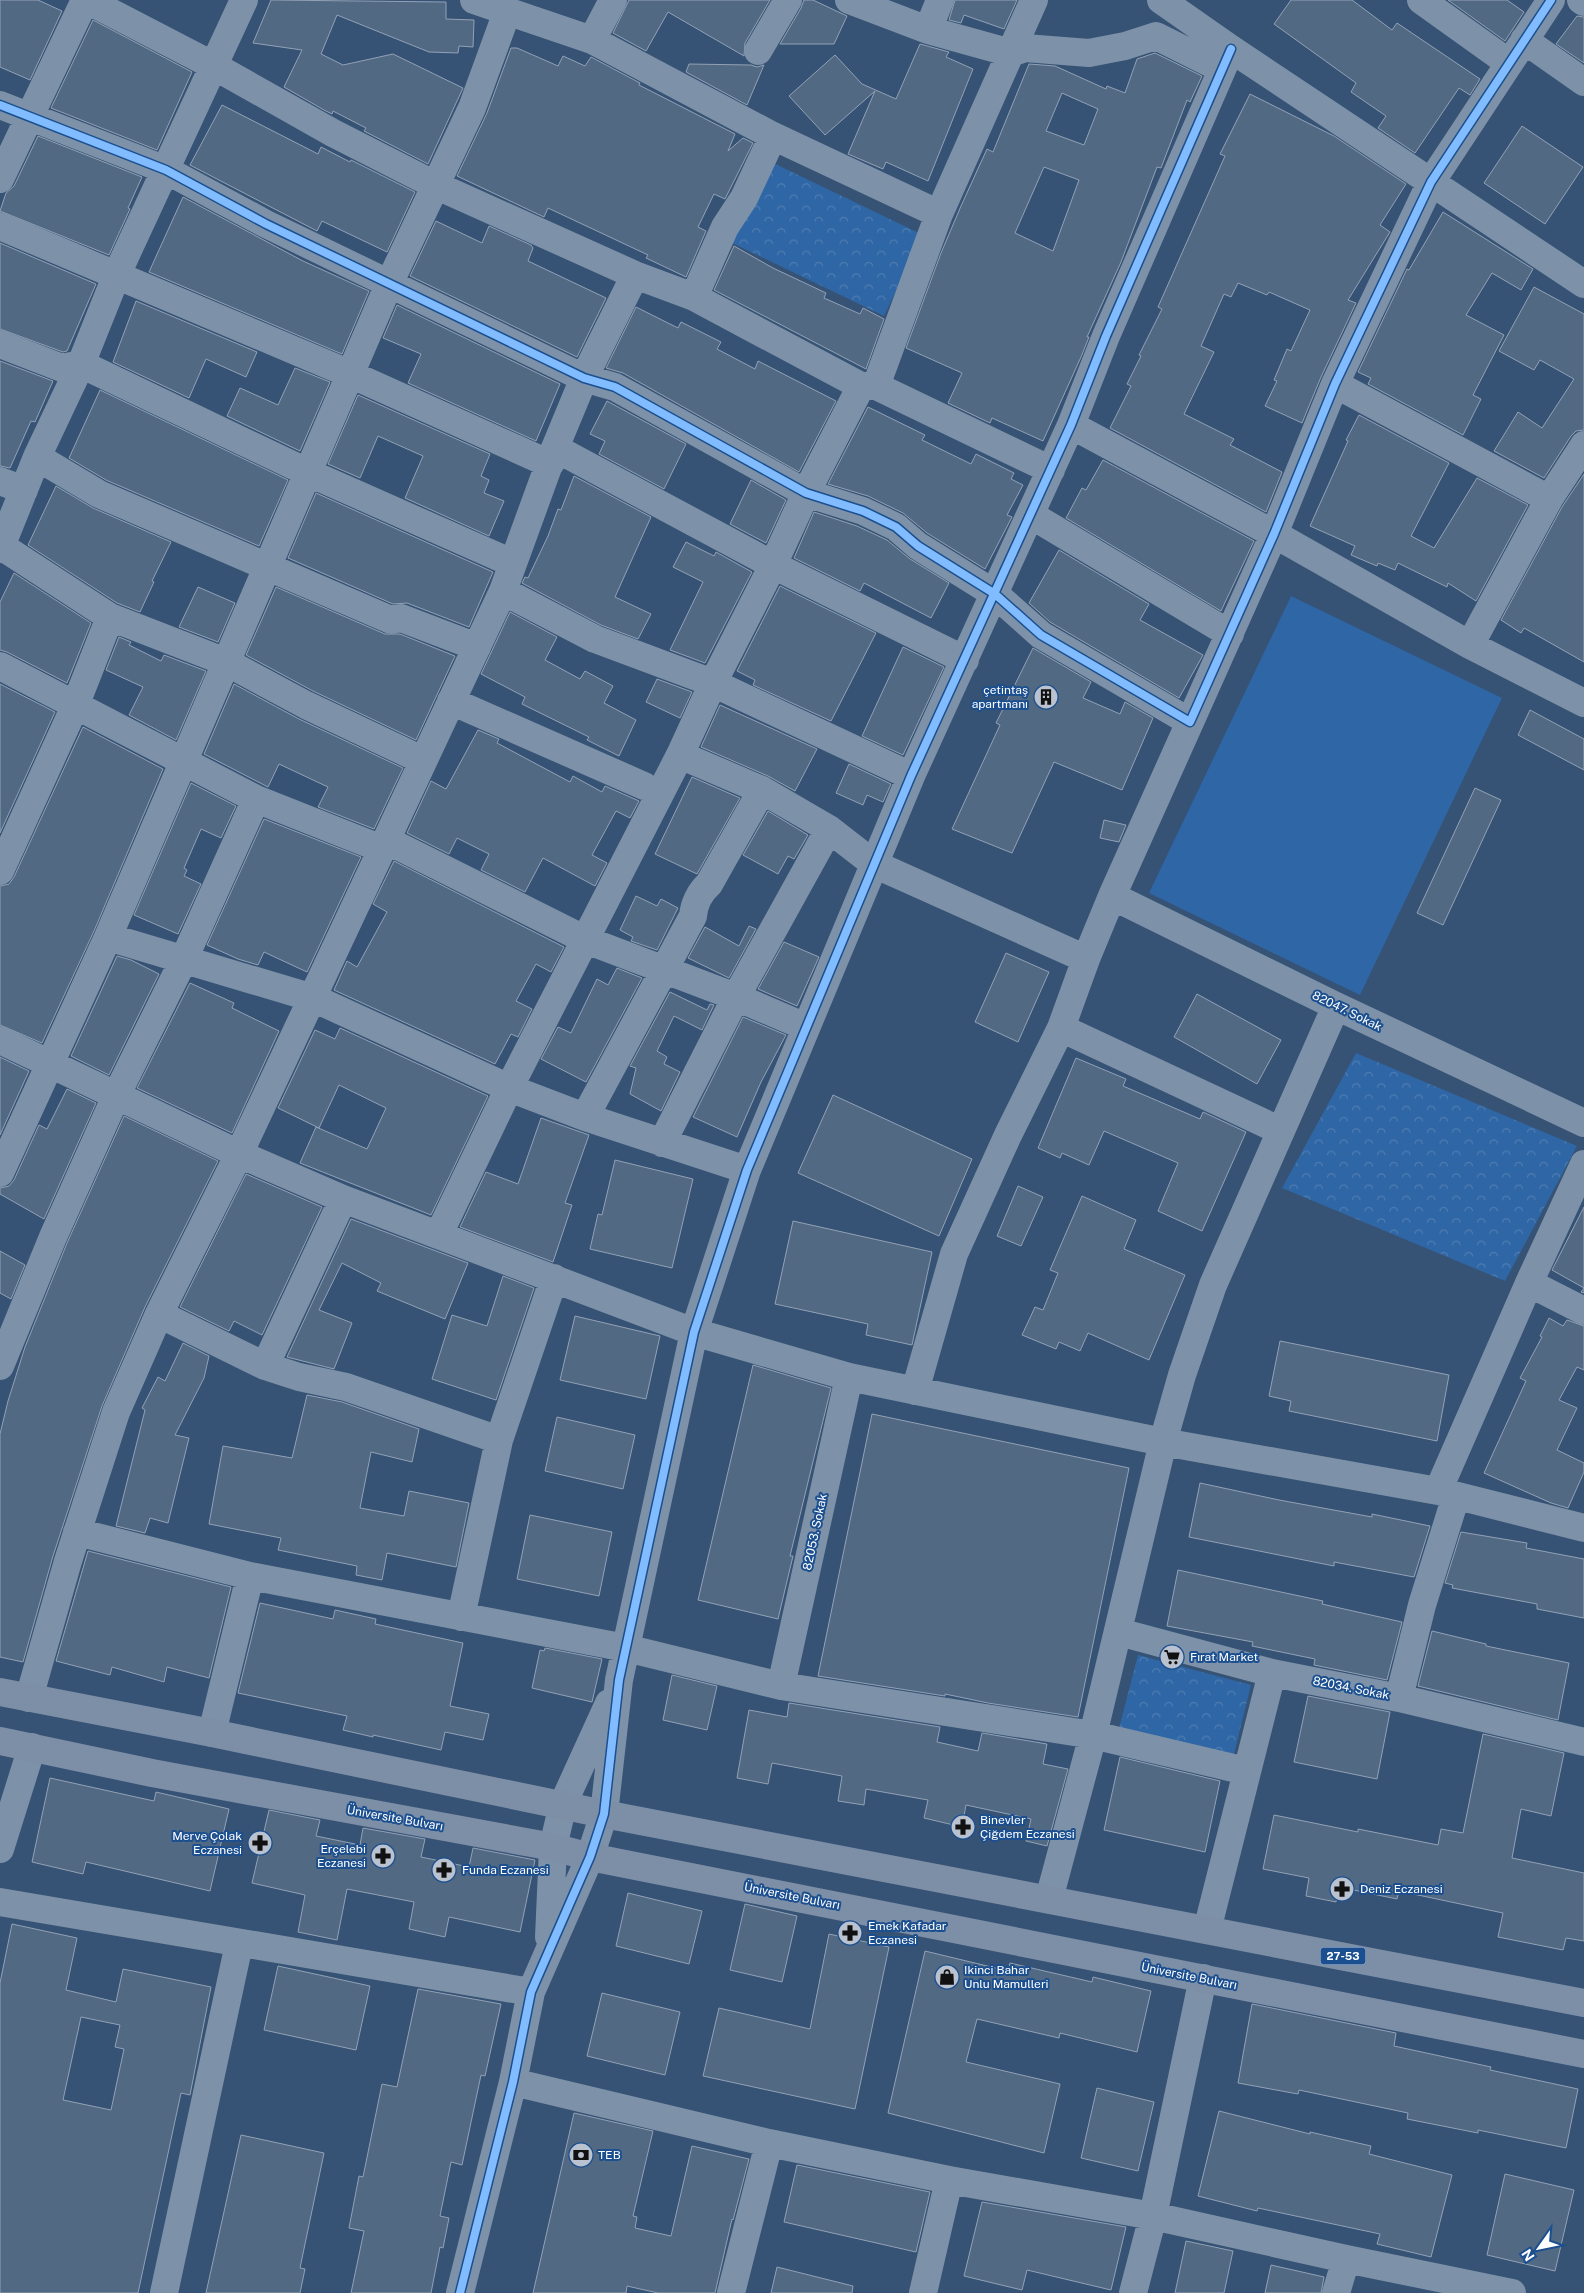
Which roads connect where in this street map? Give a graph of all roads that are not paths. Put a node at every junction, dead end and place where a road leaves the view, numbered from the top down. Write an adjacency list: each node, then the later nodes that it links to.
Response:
1 (86, 0): 19 (street); 22 (street)
2 (244, 0): 19 (street)
3 (613, 0): 13 (street)
4 (788, 0): 15 (street)
5 (849, 0): 12 (street)
6 (940, 0): 12 (street)
7 (1034, 0): 16 (street)
8 (1161, 0): 17 (street)
9 (1421, 0): 18 (street)
10 (1551, 0): 14 (street)
11 (490, 4): 13 (street); 27 (street)
12 (928, 30): 16 (street)
13 (592, 40): 23 (street)
14 (1524, 40): 18 (street); 20 (street)
15 (758, 51)
16 (1011, 53): 17 (street); 28 (street)
17 (1226, 59): 26 (street); 41 (street)
18 (1509, 64): 26 (street)
19 (214, 66): 24 (street); 27 (street)
20 (1584, 82)
21 (0, 105): 22 (street)
22 (30, 117): 24 (street); 25 (street)
23 (772, 136): 28 (street); 34 (street)
24 (166, 170): 30 (street); 32 (street)
25 (0, 179)
26 (1432, 182): 33 (street); 39 (street)
27 (435, 184): 31 (street); 32 (street)
28 (939, 214): 40 (street)
29 (0, 226): 30 (street)
30 (117, 274): 36 (street); 37 (street)
31 (635, 275): 34 (street); 38 (street)
32 (389, 284): 37 (street); 38 (street)
33 (1584, 284)
34 (694, 297): 40 (street)
35 (0, 344): 36 (street)
36 (81, 364): 44 (street); 46 (street)
37 (350, 374): 43 (street); 46 (street)
38 (584, 378): 43 (street); 48 (street)
39 (1335, 384): 49 (street); 51 (street)
40 (868, 386): 45 (street); 48 (street)
41 (1071, 425): 45 (street); 51 (street)
42 (1584, 445): 49 (street)
43 (552, 456): 53 (street); 54 (street)
44 (37, 457): 47 (street); 55 (street)
45 (1051, 470): 50 (street)
46 (309, 473): 53 (street); 55 (street)
47 (12, 486): 52 (street)
48 (806, 493): 54 (street); 57 (street)
49 (1549, 499): 60 (street)
50 (1031, 515): 57 (street); 59 (street)
51 (1274, 534): 59 (street); 60 (street)
52 (1, 547): 58 (street)
53 (512, 564): 56 (street)
54 (773, 565): 62 (street); 65 (street)
55 (267, 568): 61 (street); 63 (street)
56 (503, 591): 61 (street); 65 (street)
57 (995, 594): 62 (street); 69 (street)
58 (110, 617): 63 (street); 68 (street)
59 (1230, 634): 69 (street)
60 (1470, 645): 67 (street)
61 (477, 648): 66 (street)
62 (964, 660): 73 (street)
63 (226, 662): 71 (street); 72 (street)
64 (0, 666): 68 (street)
65 (713, 683): 70 (street); 73 (street)
66 (450, 701): 72 (street); 74 (street)
67 (1584, 703)
68 (75, 706): 71 (street); 80 (street)
69 (1190, 722): 81 (street)
70 (680, 755): 75 (street); 83 (street)
71 (183, 760): 76 (street); 82 (street)
72 (422, 760): 78 (street)
73 (912, 776): 79 (street)
74 (644, 786)
75 (762, 790): 77 (street); 86 (street)
76 (256, 799): 78 (street); 84 (street)
77 (829, 829): 79 (street); 87 (street)
78 (384, 844): 83 (street); 88 (street)
79 (874, 864): 85 (street); 90 (street)
80 (0, 872)
81 (1112, 896): 85 (street); 89 (street, 82047. Sokak)
82 (108, 937): 84 (street); 93 (street)
83 (586, 940): 86 (street); 94 (street)
84 (184, 959): 88 (street); 95 (street)
85 (1086, 959): 91 (street)
86 (663, 968): 87 (street); 96 (street)
87 (736, 997): 90 (street); 99 (street)
88 (313, 998): 94 (street); 100 (street)
89 (1336, 1006): 97 (street, 82047. Sokak); 98 (street)
90 (806, 1027): 102 (street)
91 (1061, 1028): 98 (street); 114 (street)
92 (0, 1040): 93 (street)
93 (52, 1063): 95 (street); 103 (street)
94 (509, 1088): 96 (street); 105 (street)
95 (116, 1096): 100 (street); 111 (street)
96 (585, 1117): 99 (street)
97 (1583, 1121)
98 (1281, 1131): 116 (street)
99 (662, 1144): 102 (street)
100 (239, 1154): 104 (street); 109 (street)
101 (1584, 1164): 107 (street)
102 (747, 1170): 110 (street)
103 (0, 1173)
104 (343, 1200): 105 (street); 112 (street)
105 (439, 1234): 106 (street)
106 (554, 1278): 110 (street); 115 (street)
107 (1529, 1283): 108 (street); 117 (street)
108 (1584, 1311)
109 (159, 1314): 112 (street); 119 (street)
110 (694, 1332): 113 (street); 123 (street)
111 (0, 1366)
112 (265, 1366): 115 (street)
113 (850, 1377): 114 (street); 126 (street, 82053. Sokak)
114 (915, 1391): 116 (street)
115 (499, 1440): 121 (street)
116 (1162, 1442): 117 (street); 122 (street)
117 (1447, 1494): 118 (street); 129 (street)
118 (1584, 1528)
119 (77, 1532): 120 (street); 128 (street)
120 (250, 1576): 121 (street); 130 (street)
121 (461, 1617): 123 (street)
122 (1118, 1632): 124 (street, 82034. Sokak); 131 (street)
123 (626, 1648): 125 (street); 126 (street)
124 (1272, 1673): 129 (street, 82034. Sokak); 135 (street)
125 (619, 1680): 136 (street); 137 (street)
126 (781, 1686): 131 (street)
127 (0, 1692): 128 (main road)
128 (29, 1698): 130 (main road)
129 (1399, 1698): 133 (street, 82034. Sokak)
130 (212, 1733): 136 (main road)
131 (1093, 1735): 135 (street); 141 (street)
132 (0, 1741): 134 (main road, Üniversite Bulvarı)
133 (1584, 1742)
134 (32, 1747): 138 (main road, Üniversite Bulvarı); 139 (street)
135 (1246, 1771): 143 (street)
136 (563, 1804): 137 (main road); 138 (street)
137 (604, 1814): 140 (street); 141 (main road)
138 (552, 1847): 140 (main road, Üniversite Bulvarı); 145 (street)
139 (0, 1849)
140 (590, 1857): 145 (street); 146 (main road, Üniversite Bulvarı)
141 (1049, 1899): 143 (main road, 27-53)
142 (0, 1902): 144 (street)
143 (1207, 1930): 148 (main road, 27-53)
144 (239, 1944): 147 (street); 155 (street)
145 (548, 1953): 147 (street)
146 (1203, 1978): 149 (main road, Üniversite Bulvarı); 153 (street)
147 (531, 1992): 150 (street)
148 (1584, 2003)
149 (1584, 2054)
150 (513, 2082): 151 (street); 156 (street)
151 (769, 2143): 152 (street); 157 (street)
152 (949, 2180): 153 (street); 158 (street)
153 (1153, 2216): 154 (street); 159 (street)
154 (1346, 2259): 160 (street); 161 (street)
155 (164, 2293)
156 (460, 2293)
157 (731, 2293)
158 (923, 2293)
159 (1133, 2293)
160 (1336, 2293)
161 (1512, 2293)

